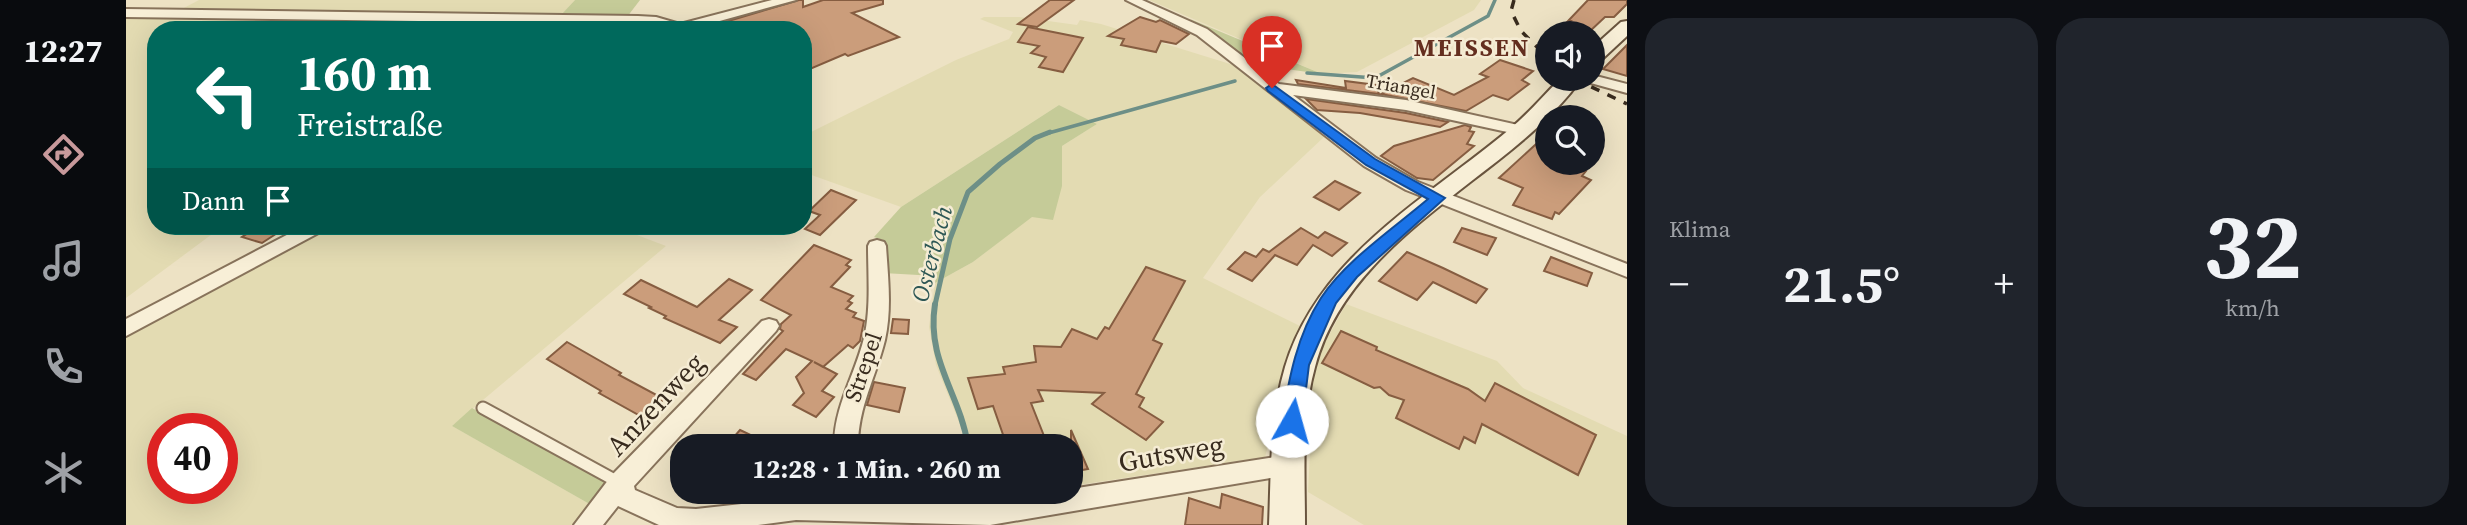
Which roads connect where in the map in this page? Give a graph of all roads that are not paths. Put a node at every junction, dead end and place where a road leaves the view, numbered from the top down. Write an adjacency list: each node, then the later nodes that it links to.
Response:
1 (790, 0): 5 (street)
2 (1132, 0): 9 (street)
3 (126, 13): 4 (street)
4 (656, 21)
5 (707, 21)
6 (1627, 26): 7 (street)
7 (1605, 46)
8 (1605, 83): 10 (street)
9 (1272, 88): 12 (street, Triangel); 13 (street)
10 (1627, 89)
11 (1559, 91): 12 (street)
12 (1521, 130): 13 (street)
13 (1437, 198): 16 (street); 21 (street)
14 (301, 235): 18 (street)
15 (877, 246): 20 (street, Strepel)
16 (1627, 271)
17 (769, 326): 22 (street, Anzenweg)
18 (126, 328)
19 (483, 408): 22 (lane)
20 (847, 434)
21 (1288, 465): 23 (street, Gutsweg); 28 (street)
22 (621, 483): 24 (street, Gutsweg); 27 (street, Anzenweg)
23 (1083, 498)
24 (828, 504)
25 (892, 504): 26 (street, Gutsweg)
26 (1048, 504)
27 (587, 525)
28 (1287, 525)

